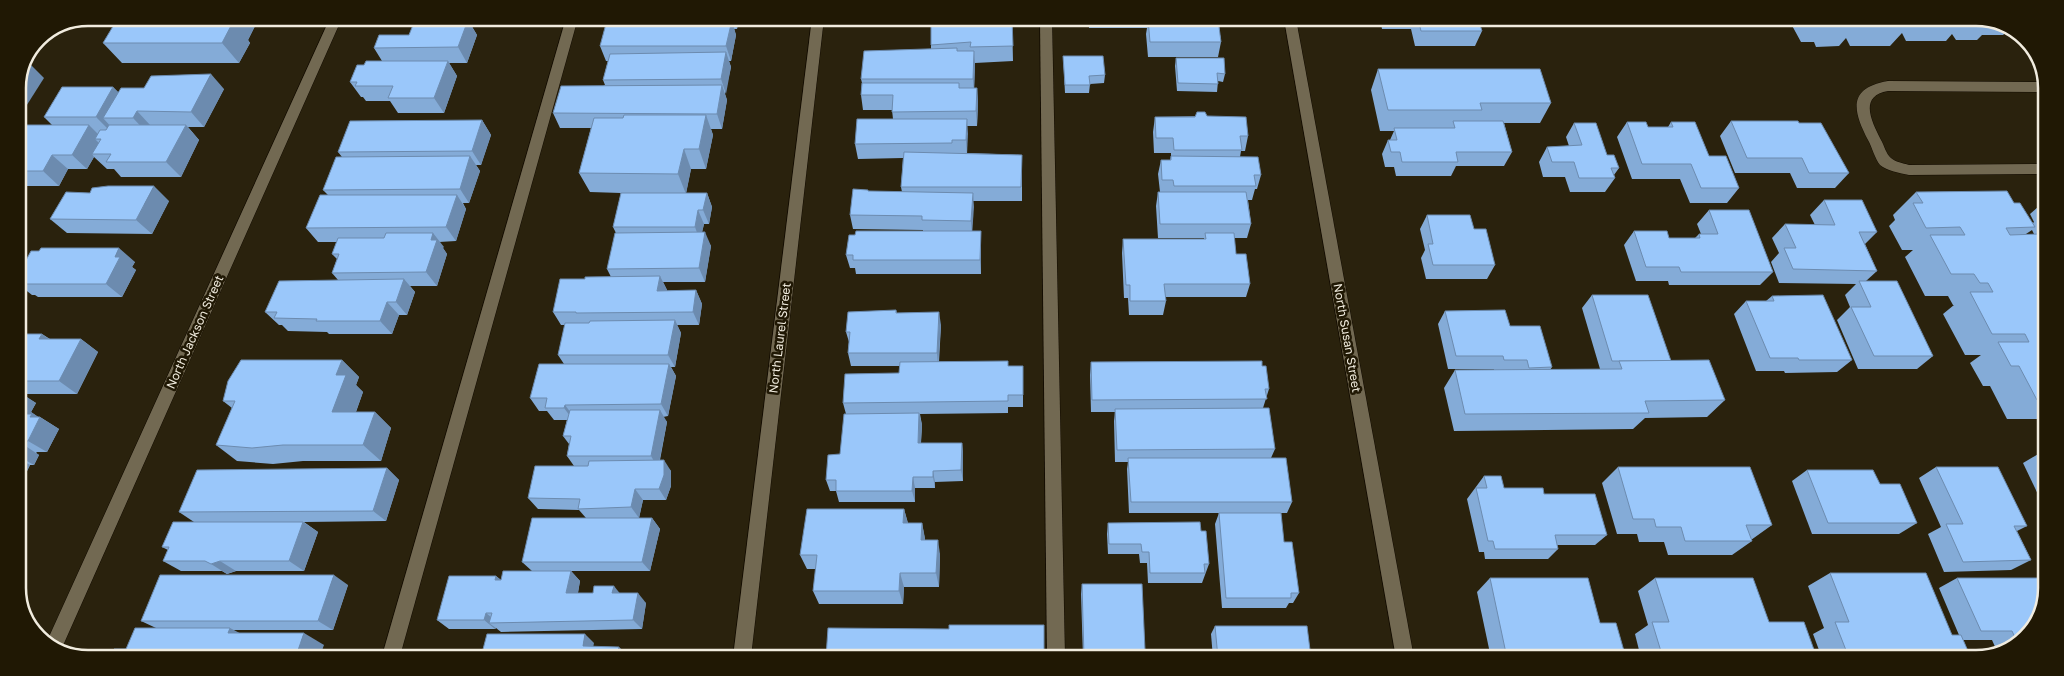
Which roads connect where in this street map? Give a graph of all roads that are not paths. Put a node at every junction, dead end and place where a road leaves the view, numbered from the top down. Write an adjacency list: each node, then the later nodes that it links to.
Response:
1 (332, 26): 8 (street, North Jackson Street)
2 (570, 26): 9 (street)
3 (817, 26): 10 (street, North Laurel Street)
4 (1046, 26): 11 (street)
5 (1291, 26): 12 (street, North Susan Street)
6 (2038, 87): 7 (street)
7 (2038, 169)
8 (56, 640)
9 (392, 650)
10 (743, 650)
11 (1056, 650)
12 (1404, 650)

